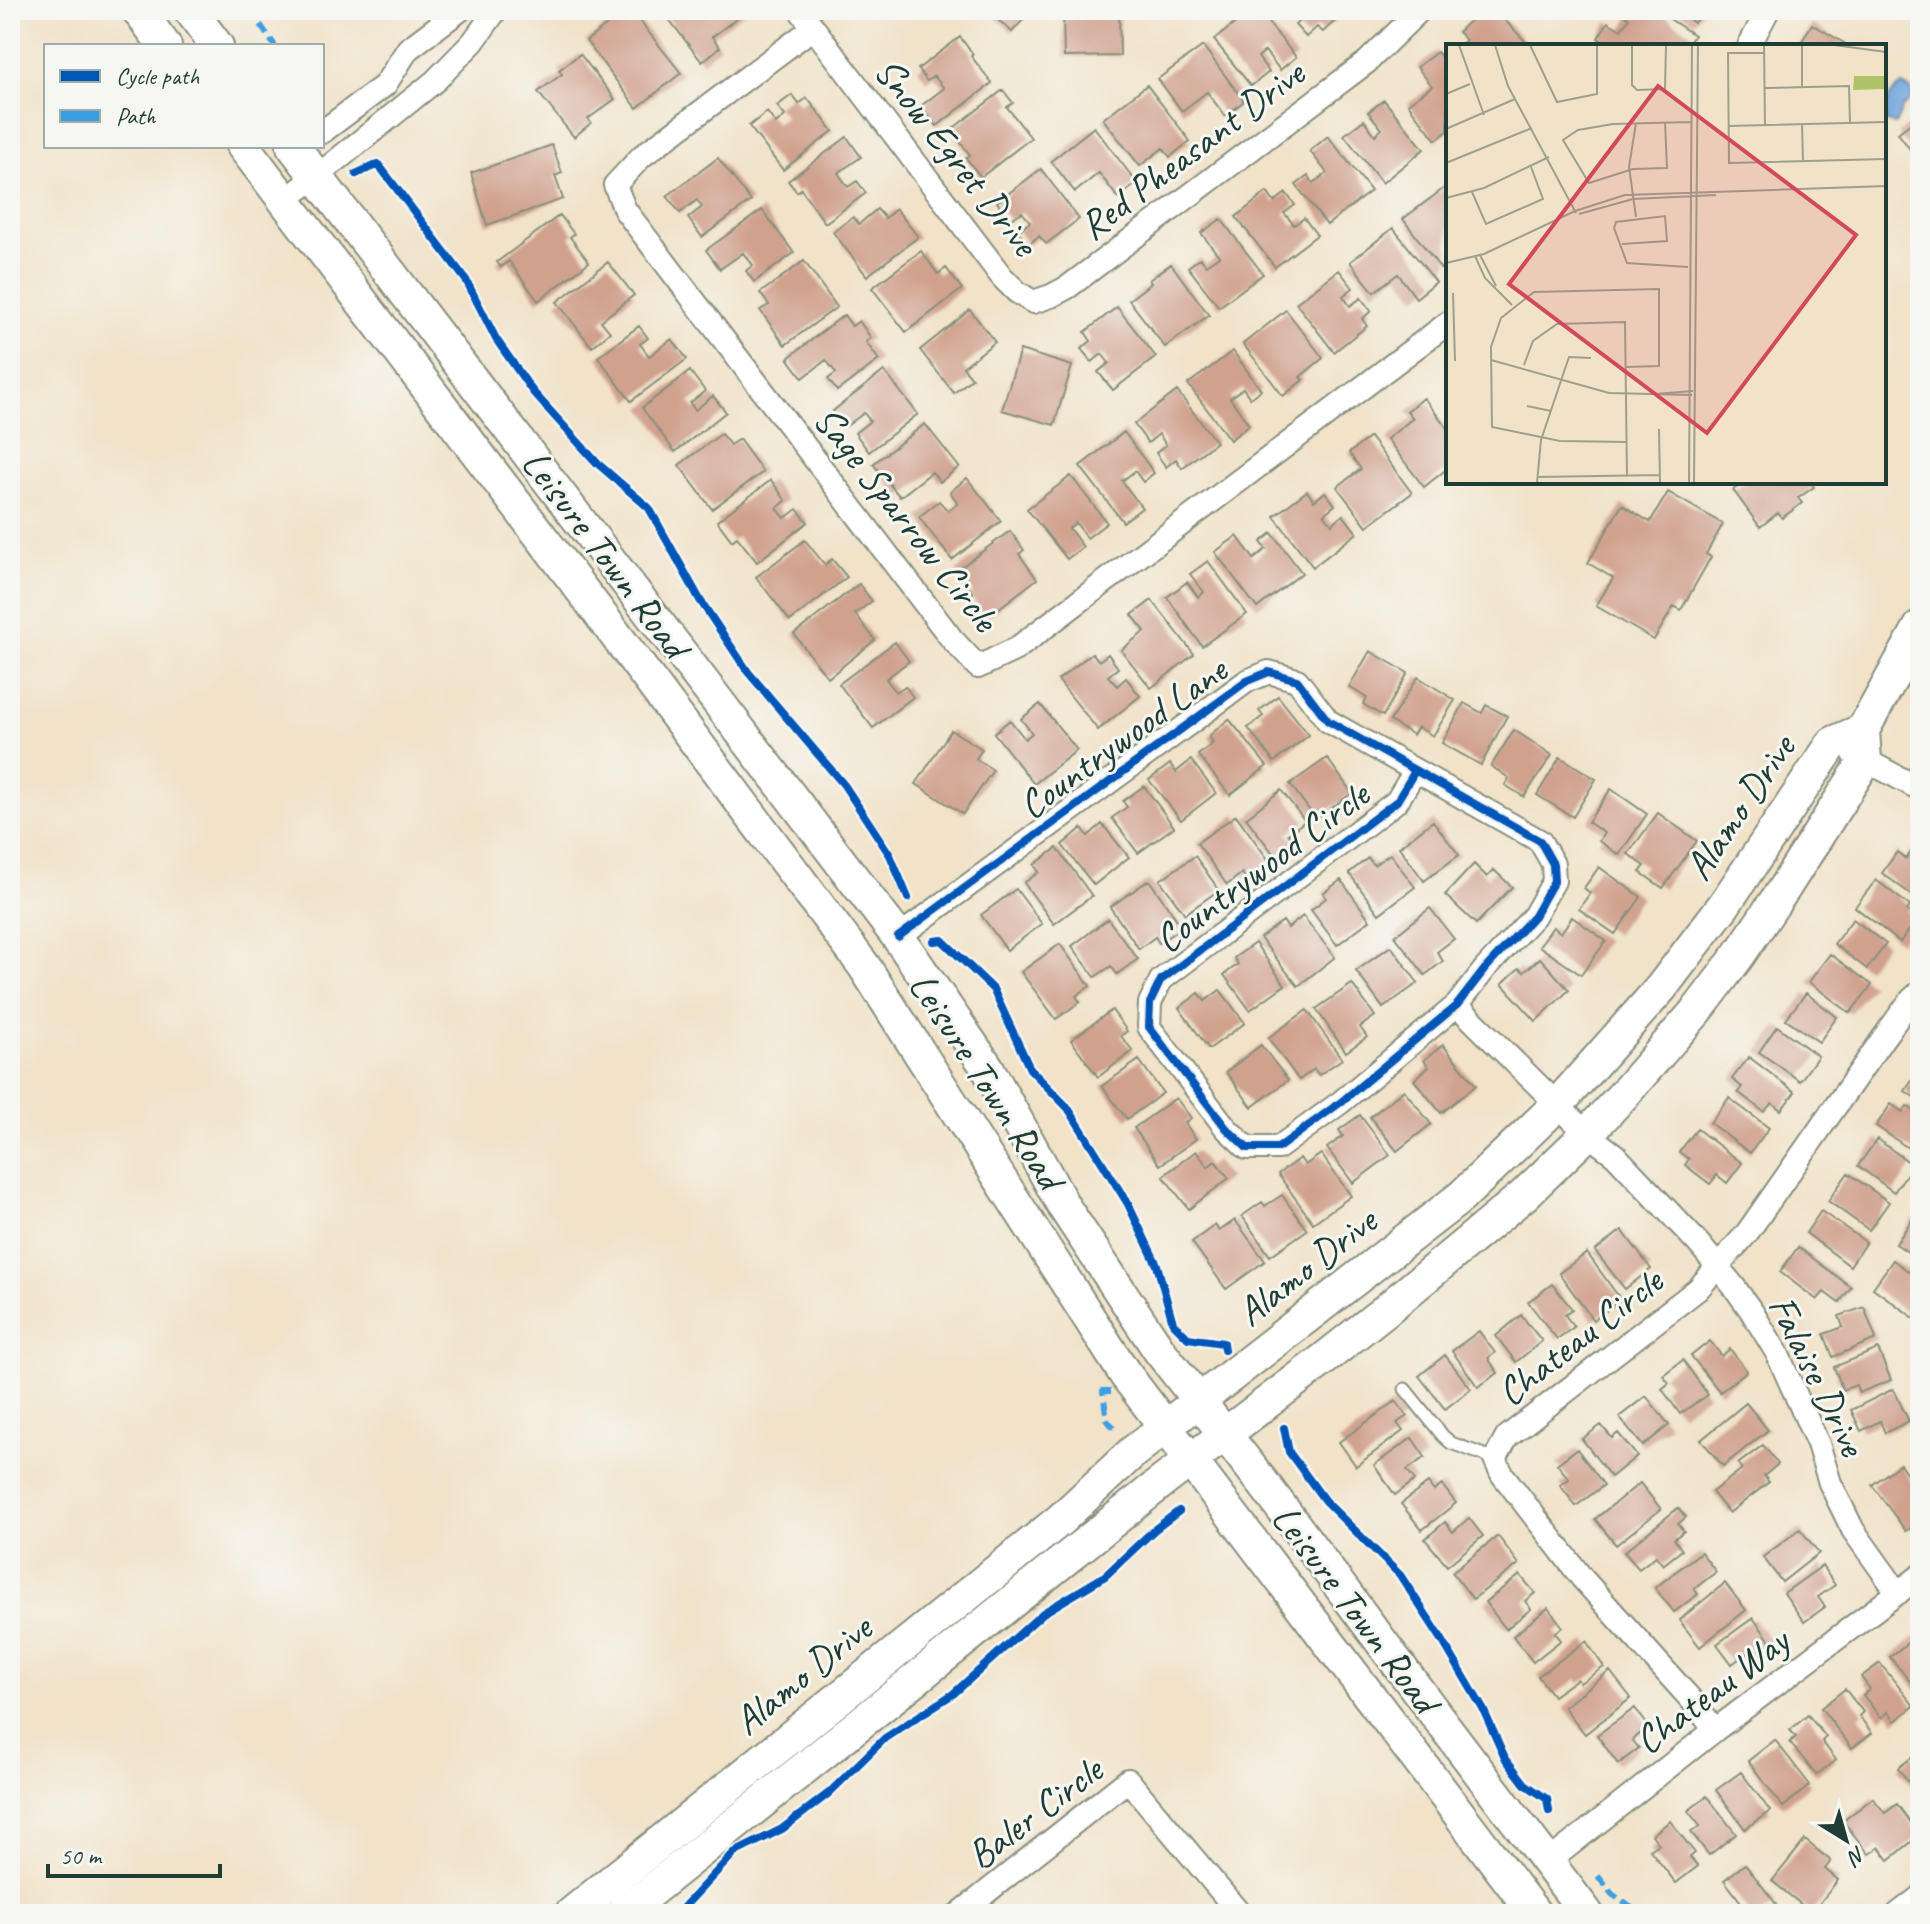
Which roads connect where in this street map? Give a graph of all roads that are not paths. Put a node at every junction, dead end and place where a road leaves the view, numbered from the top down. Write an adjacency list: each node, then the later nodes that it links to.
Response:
1 (138, 10): 8 (main road)
2 (190, 10): 9 (main road)
3 (460, 10): 11 (street)
4 (496, 10): 16 (street)
5 (1420, 10): 18 (street, Red Pheasant Drive)
6 (1768, 10): 10 (street)
7 (807, 19): 18 (street, Snow Egret Drive); 19 (street, Sage Sparrow Circle)
8 (164, 44)
9 (216, 44)
10 (1750, 44)
11 (324, 129)
12 (245, 148): 15 (main road, Leisure Town Road)
13 (298, 148): 15 (street)
14 (305, 148): 16 (main road, Leisure Town Road)
15 (265, 174): 17 (main road, Leisure Town Road)
16 (316, 177): 17 (street); 24 (main road, Leisure Town Road)
17 (285, 200): 32 (main road, Leisure Town Road)
18 (1033, 302)
19 (1446, 325)
20 (1920, 627): 21 (main road, Alamo Drive)
21 (1864, 746): 23 (street); 27 (main road, Alamo Drive); 28 (main road, Alamo Drive)
22 (1415, 771): 24 (street, Countrywood Lane); 26 (street, Countrywood Lane); 26 (street, Countrywood Circle)
23 (1920, 789)
24 (898, 937): 31 (main road, Leisure Town Road)
25 (1920, 992): 29 (street, Chateau Circle)
26 (1457, 1005): 27 (street, Falaise Drive)
27 (1558, 1104): 28 (street, Falaise Drive); 31 (main road, Alamo Drive)
28 (1587, 1134): 29 (street, Falaise Drive); 33 (main road, Alamo Drive)
29 (1718, 1267): 34 (street, Chateau Circle); 37 (street, Falaise Drive)
30 (1405, 1389): 34 (lane)
31 (1200, 1400): 32 (main road, Alamo Drive); 33 (main road, Leisure Town Road)
32 (1165, 1427): 35 (main road, Leisure Town Road); 41 (main road, Alamo Drive)
33 (1226, 1434): 35 (main road, Alamo Drive); 39 (main road, Leisure Town Road)
34 (1495, 1459): 38 (street, Chateau Circle)
35 (1191, 1460): 42 (main road, Alamo Drive); 45 (main road, Leisure Town Road)
36 (1920, 1576): 37 (street, Chateau Way)
37 (1898, 1593): 38 (street, Chateau Way)
38 (1715, 1730): 39 (street, Chateau Way)
39 (1548, 1862): 46 (main road, Leisure Town Road)
40 (1920, 1897): 47 (street)
41 (571, 1914)
42 (622, 1914)
43 (959, 1914): 44 (street, Baler Circle)
44 (1240, 1914)
45 (1535, 1914)
46 (1587, 1914)
47 (1898, 1914)

